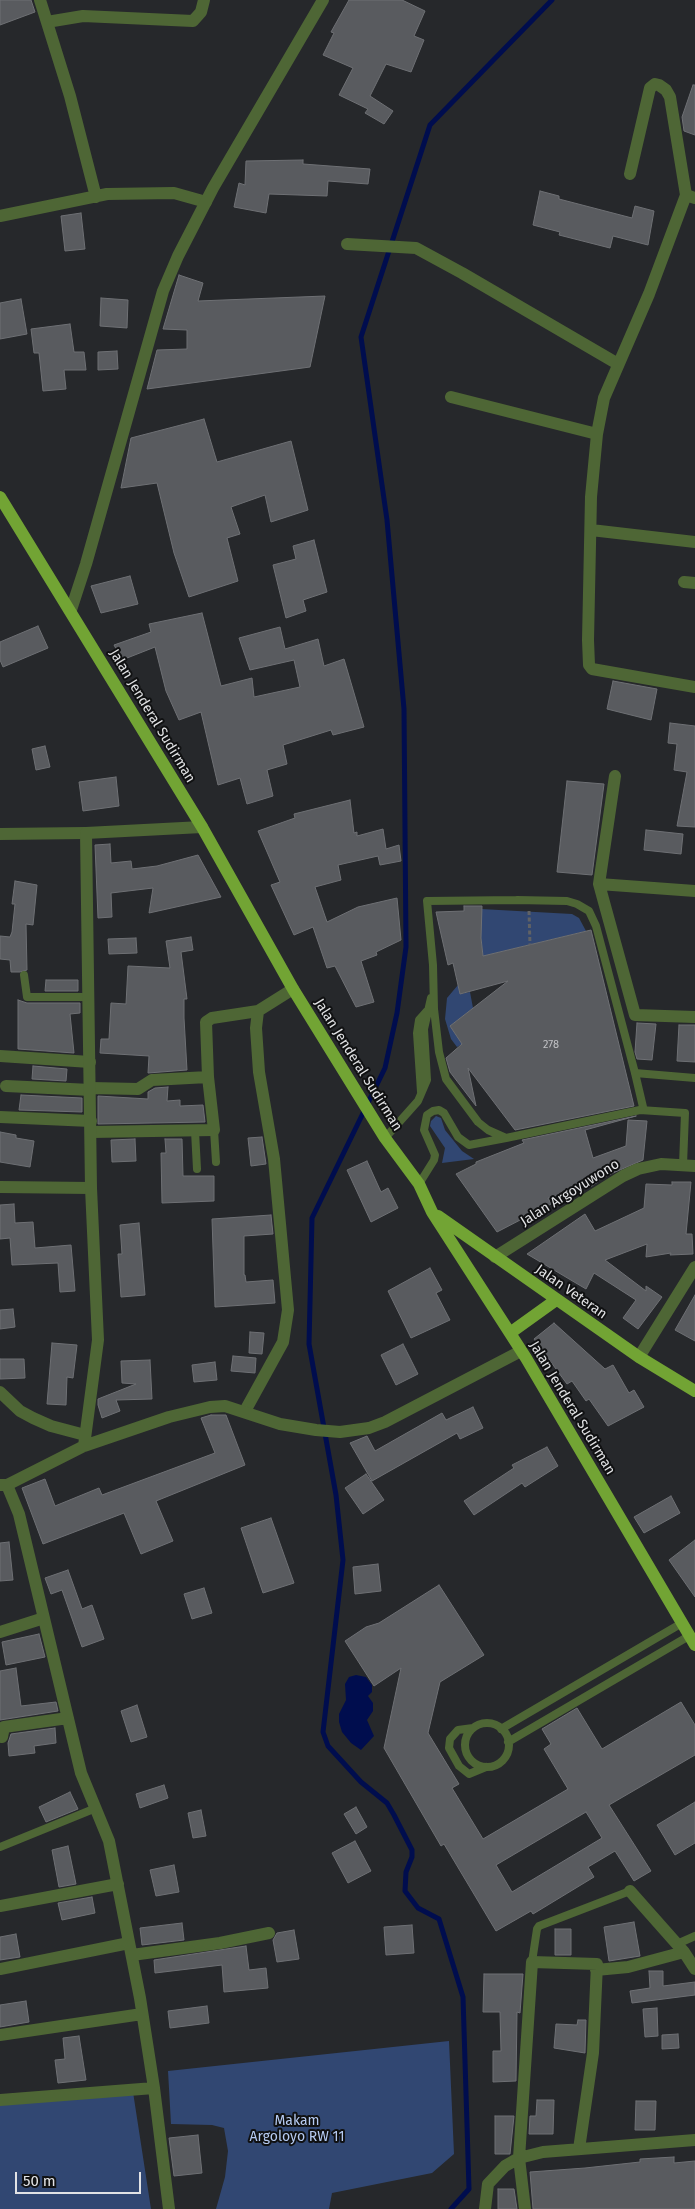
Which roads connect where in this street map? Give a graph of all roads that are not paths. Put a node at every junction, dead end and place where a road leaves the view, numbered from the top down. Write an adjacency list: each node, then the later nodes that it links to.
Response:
1 (40, 0): 4 (street)
2 (204, 0): 4 (street)
3 (323, 0): 8 (street)
4 (47, 22): 7 (street)
5 (630, 174): 6 (street)
6 (691, 196): 11 (street)
7 (96, 197): 8 (street); 9 (street)
8 (206, 202): 17 (street)
9 (0, 216)
10 (347, 244): 11 (street)
11 (618, 364): 13 (street)
12 (451, 397): 13 (street)
13 (597, 434): 15 (street)
14 (0, 497): 17 (main road, Jalan Jenderal Sudirman)
15 (591, 530): 16 (street); 18 (street)
16 (695, 542)
17 (71, 610): 20 (main road, Jalan Jenderal Sudirman)
18 (695, 687)
19 (615, 776): 23 (street)
20 (202, 827): 21 (street); 27 (main road, Jalan Jenderal Sudirman)
21 (86, 833): 22 (street); 28 (street)
22 (0, 834)
23 (599, 884): 24 (street); 30 (street)
24 (695, 891)
25 (24, 975): 28 (lane)
26 (434, 986): 33 (lane); 43 (lane); 44 (lane)
27 (293, 989): 29 (street); 43 (main road, Jalan Jenderal Sudirman)
28 (89, 997): 32 (street)
29 (258, 1011): 34 (street); 60 (street)
30 (695, 1017)
31 (0, 1056): 32 (street)
32 (90, 1062): 37 (street)
33 (635, 1073): 35 (lane); 38 (lane)
34 (208, 1077): 37 (street); 41 (street)
35 (695, 1078)
36 (6, 1086): 37 (street)
37 (91, 1089): 40 (street)
38 (640, 1110): 44 (lane); 46 (lane)
39 (0, 1117): 40 (street)
40 (91, 1126): 42 (street); 50 (street)
41 (214, 1130): 42 (street); 45 (lane)
42 (195, 1131): 47 (lane)
43 (385, 1138): 48 (main road, Jalan Jenderal Sudirman)
44 (502, 1139): 48 (lane)
45 (216, 1162)
46 (689, 1165): 52 (street, Jalan Argoyuwono)
47 (197, 1169)
48 (419, 1184): 51 (main road, Jalan Jenderal Sudirman)
49 (0, 1187): 50 (street)
50 (91, 1188): 61 (street)
51 (432, 1212): 52 (main road, Jalan Veteran); 55 (main road, Jalan Jenderal Sudirman)
52 (495, 1257): 54 (main road, Jalan Veteran)
53 (695, 1267): 57 (street)
54 (556, 1300): 55 (main road); 57 (main road, Jalan Veteran)
55 (510, 1333): 56 (main road, Jalan Jenderal Sudirman)
56 (521, 1351): 60 (street); 64 (main road, Jalan Jenderal Sudirman)
57 (639, 1357): 58 (main road, Jalan Veteran)
58 (695, 1391)
59 (0, 1392): 61 (street)
60 (245, 1411): 61 (street)
61 (85, 1441): 62 (street)
62 (3, 1485): 63 (street)
63 (44, 1618): 65 (street); 67 (street)
64 (682, 1624): 66 (main road, Jalan Jenderal Sudirman); 69 (lane)
65 (0, 1632)
66 (692, 1640): 71 (lane)
67 (68, 1718): 70 (street); 73 (street)
68 (473, 1728): 69 (lane); 72 (lane); 72 (lane)
69 (501, 1729): 71 (lane)
70 (2, 1737)
71 (508, 1742): 72 (lane)
72 (486, 1767)
73 (96, 1808): 74 (lane); 75 (street)
74 (0, 1847)
75 (118, 1884): 77 (street); 81 (street)
76 (630, 1891): 80 (street); 82 (lane)
77 (0, 1906)
78 (269, 1933): 81 (street)
79 (695, 1936): 80 (lane)
80 (680, 1948): 84 (street); 85 (street)
81 (130, 1949): 83 (street); 86 (street)
82 (532, 1962): 85 (street); 92 (street)
83 (0, 1969)
84 (695, 1969)
85 (596, 1970): 91 (street)
86 (142, 2014): 87 (street); 88 (street)
87 (0, 2035)
88 (154, 2088): 89 (street); 93 (street)
89 (0, 2100)
90 (695, 2140): 91 (street)
91 (579, 2149): 92 (street)
92 (519, 2158): 94 (street); 95 (street)
93 (169, 2209)
94 (485, 2209)
95 (525, 2209)

